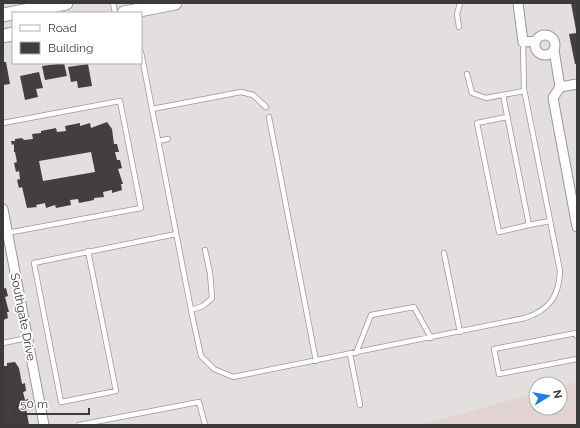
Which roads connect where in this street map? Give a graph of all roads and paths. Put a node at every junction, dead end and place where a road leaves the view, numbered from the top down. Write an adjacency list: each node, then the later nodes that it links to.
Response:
1 (66, 3): 6 (main road)
2 (175, 3): 5 (main road)
3 (460, 3): 7 (lane)
4 (518, 3): 9 (street)
5 (131, 11)
6 (19, 12)
7 (459, 27)
8 (536, 41): 9 (street); 10 (street); 10 (street)
9 (523, 42): 15 (lane)
10 (554, 50): 14 (street)
11 (142, 57): 18 (lane)
12 (467, 74): 16 (lane)
13 (577, 84): 14 (street)
14 (560, 87): 27 (street)
15 (524, 90): 16 (lane); 25 (lane)
16 (503, 95): 20 (lane)
17 (266, 107): 18 (lane)
18 (152, 109): 23 (lane)
19 (269, 117): 42 (lane)
20 (507, 117): 26 (lane); 26 (lane)
21 (3, 123): 28 (lane)
22 (168, 139): 23 (lane)
23 (158, 141): 29 (lane)
24 (3, 209): 28 (street, Southgate Drive)
25 (550, 221): 26 (lane); 34 (lane)
26 (529, 225)
27 (577, 227)
28 (6, 228): 36 (street, Southgate Drive)
29 (176, 234): 31 (lane); 33 (lane)
30 (205, 250): 33 (lane)
31 (88, 251): 31 (lane)
32 (444, 253): 34 (lane)
33 (191, 310): 42 (lane)
34 (460, 332): 37 (lane)
35 (577, 336): 41 (lane)
36 (27, 338): 38 (lane); 44 (street, Southgate Drive)
37 (431, 338): 39 (lane); 39 (lane)
38 (3, 343)
39 (356, 353): 40 (lane)
40 (350, 354): 42 (lane); 43 (lane)
41 (577, 359)
42 (316, 361)
43 (360, 404)
44 (44, 425)
45 (79, 425): 46 (lane)
46 (205, 425)

